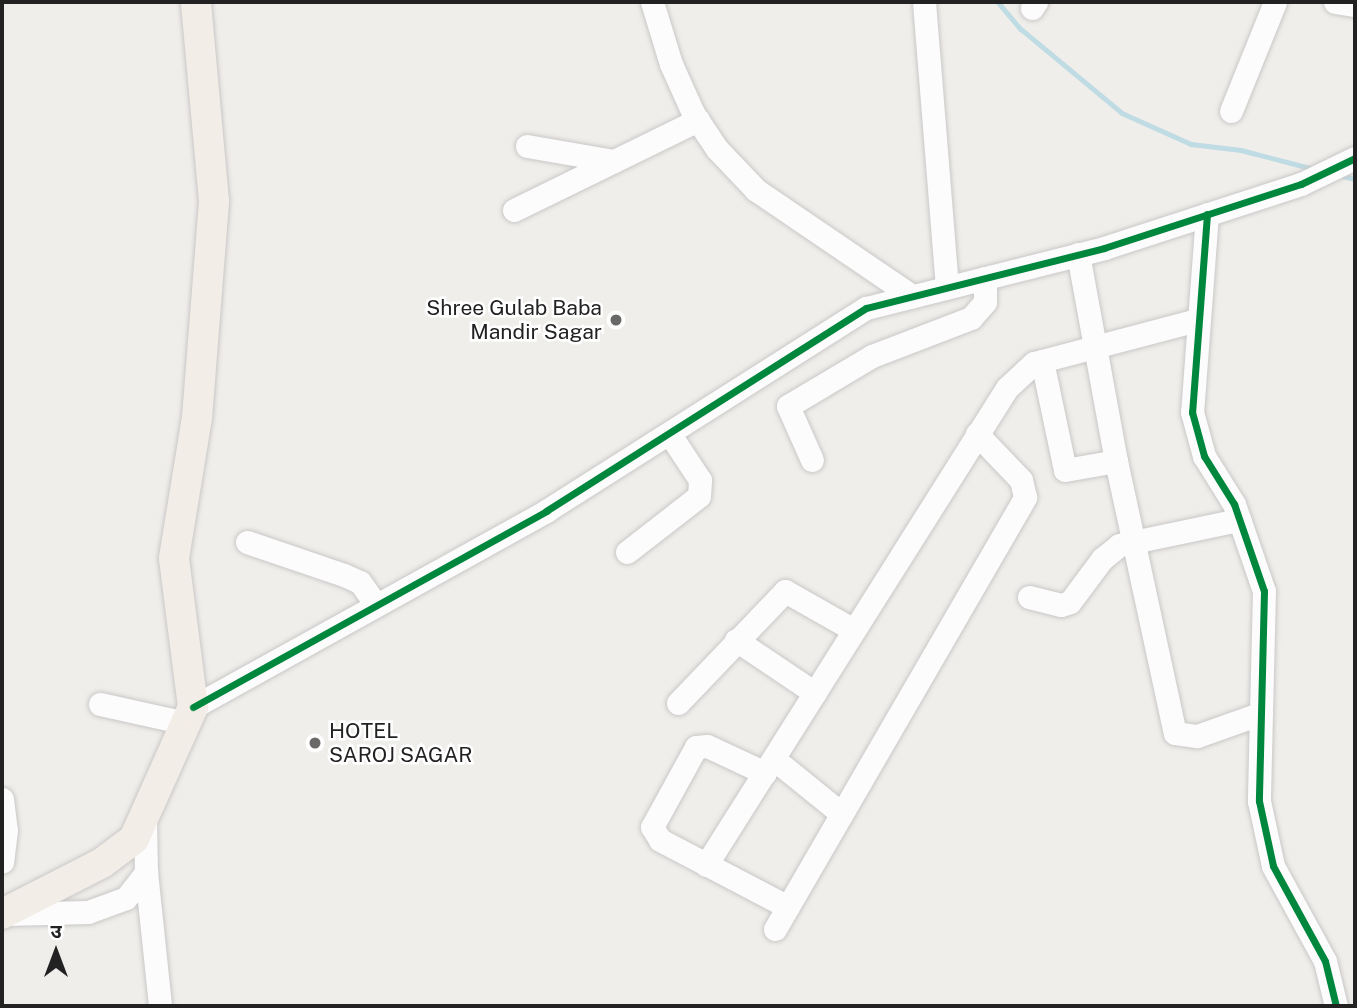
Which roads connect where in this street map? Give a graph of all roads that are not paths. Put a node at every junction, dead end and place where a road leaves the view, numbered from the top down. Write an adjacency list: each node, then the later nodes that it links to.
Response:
1 (196, 2): 37 (main road)
2 (652, 2): 8 (street)
3 (924, 2): 16 (street)
4 (1275, 2): 7 (street)
5 (1335, 2): 6 (street)
6 (1355, 5)
7 (1231, 111)
8 (698, 120): 11 (street); 17 (street)
9 (527, 146): 11 (street)
10 (1355, 158): 13 (street)
11 (614, 161): 12 (street)
12 (514, 210)
13 (1207, 214): 14 (street); 18 (street)
14 (1078, 254): 15 (street); 19 (street)
15 (985, 278): 16 (street); 23 (street)
16 (947, 287): 17 (street)
17 (912, 296): 21 (street)
18 (1197, 320): 19 (street); 25 (street)
19 (1095, 347): 20 (street); 24 (street)
20 (1042, 361): 22 (street); 24 (street)
21 (669, 433): 28 (street); 30 (street)
22 (977, 434): 31 (street); 40 (street)
23 (812, 460)
24 (1116, 461): 26 (street)
25 (1239, 520): 26 (street); 36 (street)
26 (1133, 540): 29 (street); 36 (street)
27 (247, 542): 30 (street)
28 (627, 551)
29 (1029, 597)
30 (376, 605): 37 (street)
31 (854, 630): 32 (street); 33 (street)
32 (736, 640): 33 (street); 34 (street)
33 (815, 693): 38 (street)
34 (678, 703)
35 (100, 704): 37 (street)
36 (1259, 714): 49 (street)
37 (189, 715): 41 (main road)
38 (769, 765): 40 (street); 43 (street); 43 (street)
39 (2, 799): 42 (street)
40 (842, 814): 45 (street)
41 (140, 827): 44 (street); 46 (main road)
42 (2, 862)
43 (706, 865): 45 (street)
44 (146, 872): 46 (street); 48 (street)
45 (788, 906): 47 (street)
46 (15, 912)
47 (775, 929)
48 (160, 1006)
49 (1336, 1006)

